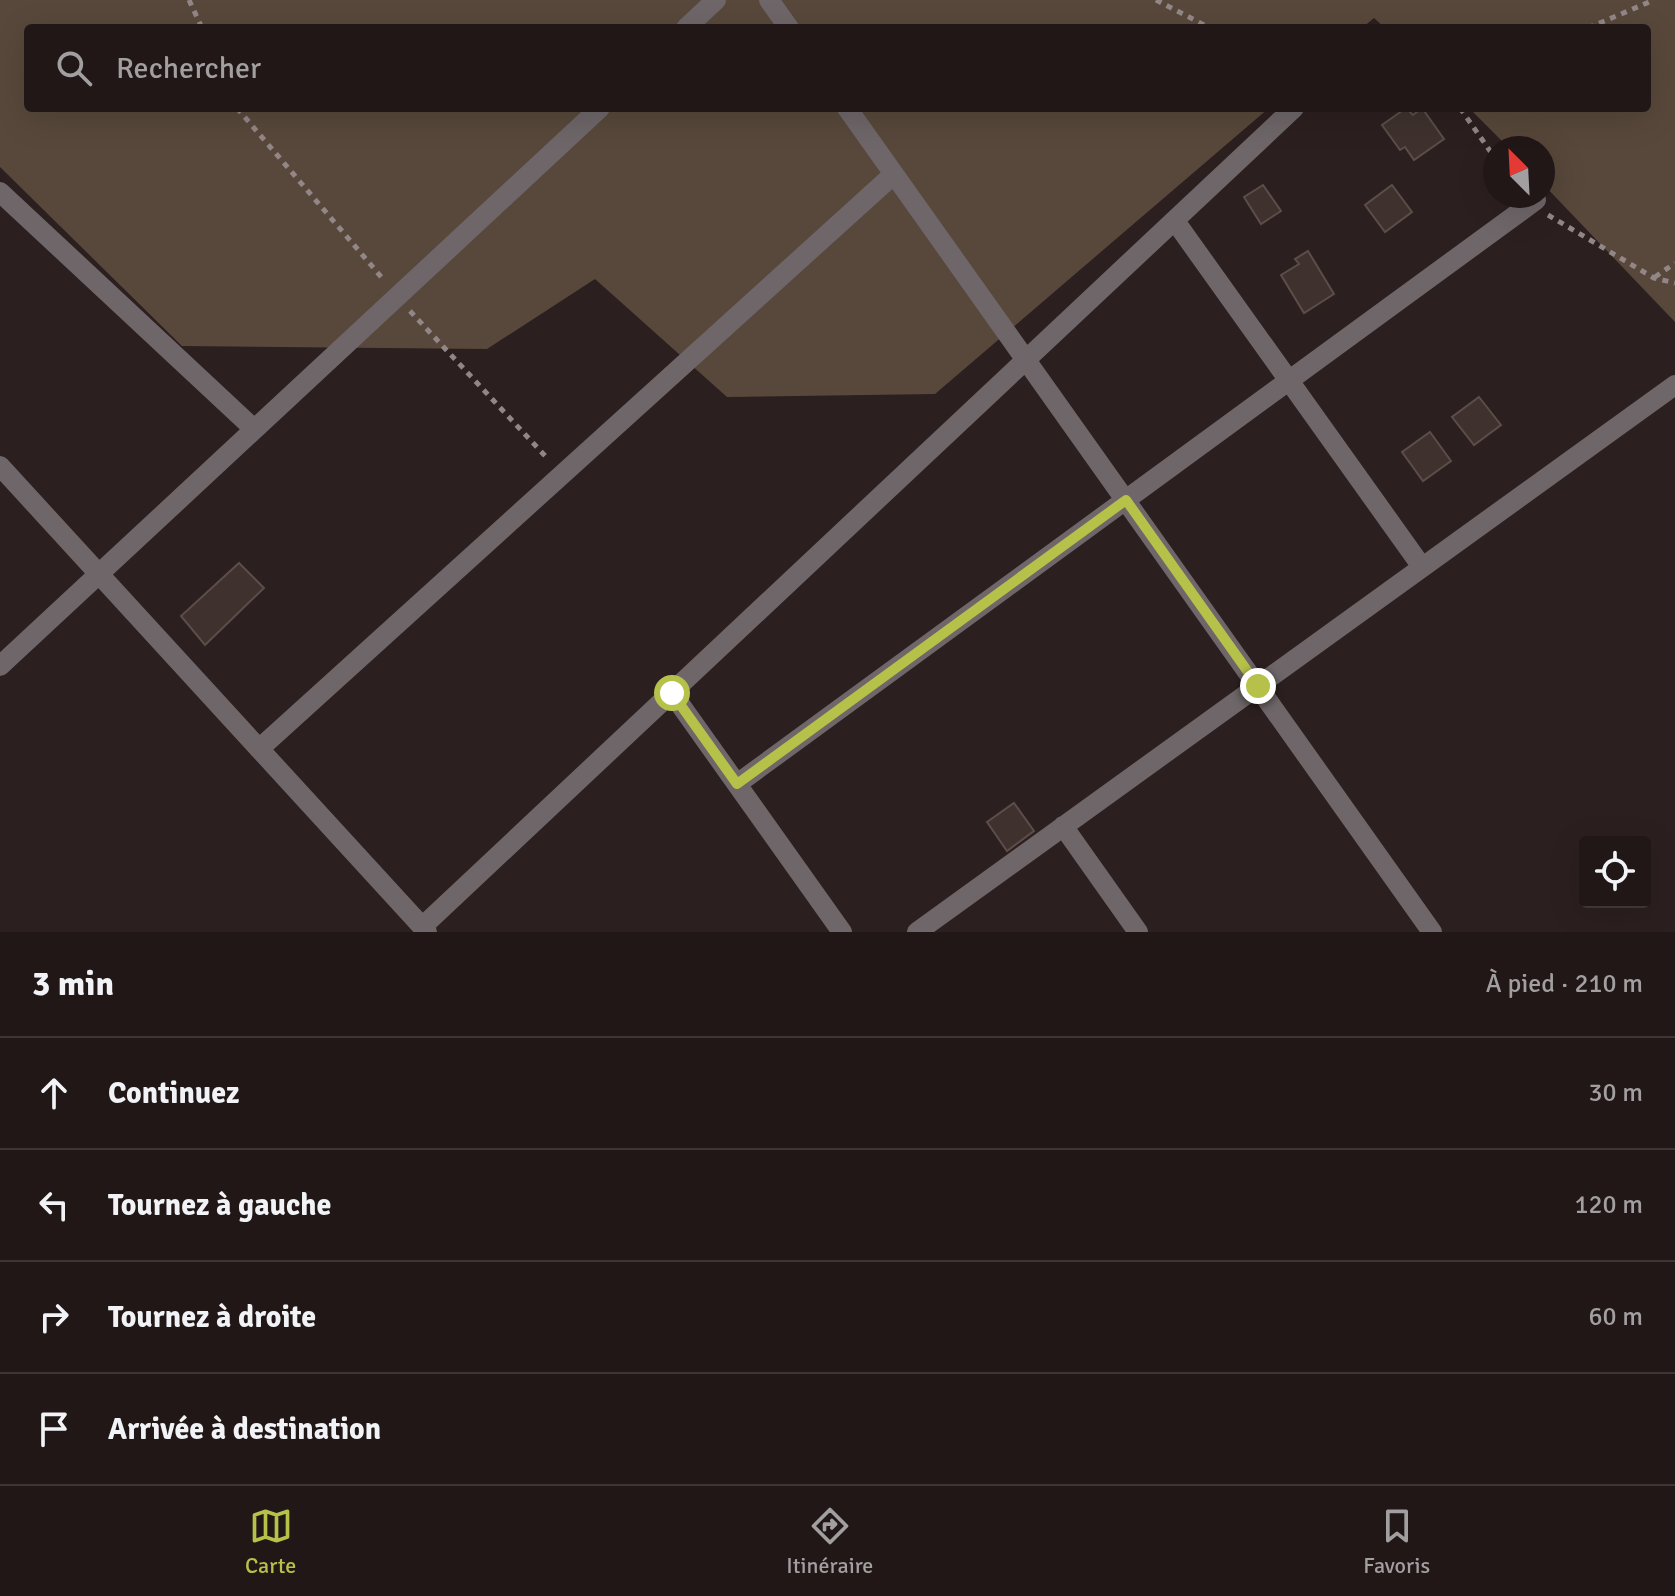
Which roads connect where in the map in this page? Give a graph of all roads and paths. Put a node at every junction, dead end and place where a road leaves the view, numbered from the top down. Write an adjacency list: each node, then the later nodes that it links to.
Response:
1 (189, 0): 6 (path)
2 (716, 0): 7 (street)
3 (769, 0): 8 (street)
4 (1156, 0): 9 (path)
5 (1654, 0): 10 (path)
6 (200, 24)
7 (690, 24)
8 (786, 24)
9 (1202, 24)
10 (1597, 24)
11 (596, 112): 27 (street)
12 (850, 112): 16 (street)
13 (1290, 112): 20 (street)
14 (1463, 112): 15 (path)
15 (1483, 141)
16 (894, 174): 24 (street); 35 (street)
17 (0, 192): 27 (street)
18 (1525, 208): 25 (street)
19 (1542, 208): 22 (path)
20 (1175, 221): 24 (street); 25 (street)
21 (1675, 263): 22 (path)
22 (1654, 278): 23 (path)
23 (1675, 283)
24 (1026, 360): 29 (street); 34 (street)
25 (1290, 382): 29 (street); 30 (street)
26 (1675, 385): 30 (street)
27 (254, 429): 31 (street)
28 (0, 466): 31 (street)
29 (1126, 500): 33 (street); 36 (street)
30 (1422, 567): 33 (street)
31 (99, 574): 32 (street); 35 (street)
32 (0, 666)
33 (1258, 686): 37 (street); 42 (street)
34 (672, 693): 36 (street); 38 (street)
35 (259, 749): 38 (street)
36 (737, 784): 39 (street)
37 (1063, 826): 40 (street); 41 (street)
38 (424, 930)
39 (842, 932)
40 (917, 932)
41 (1138, 932)
42 (1432, 932)

